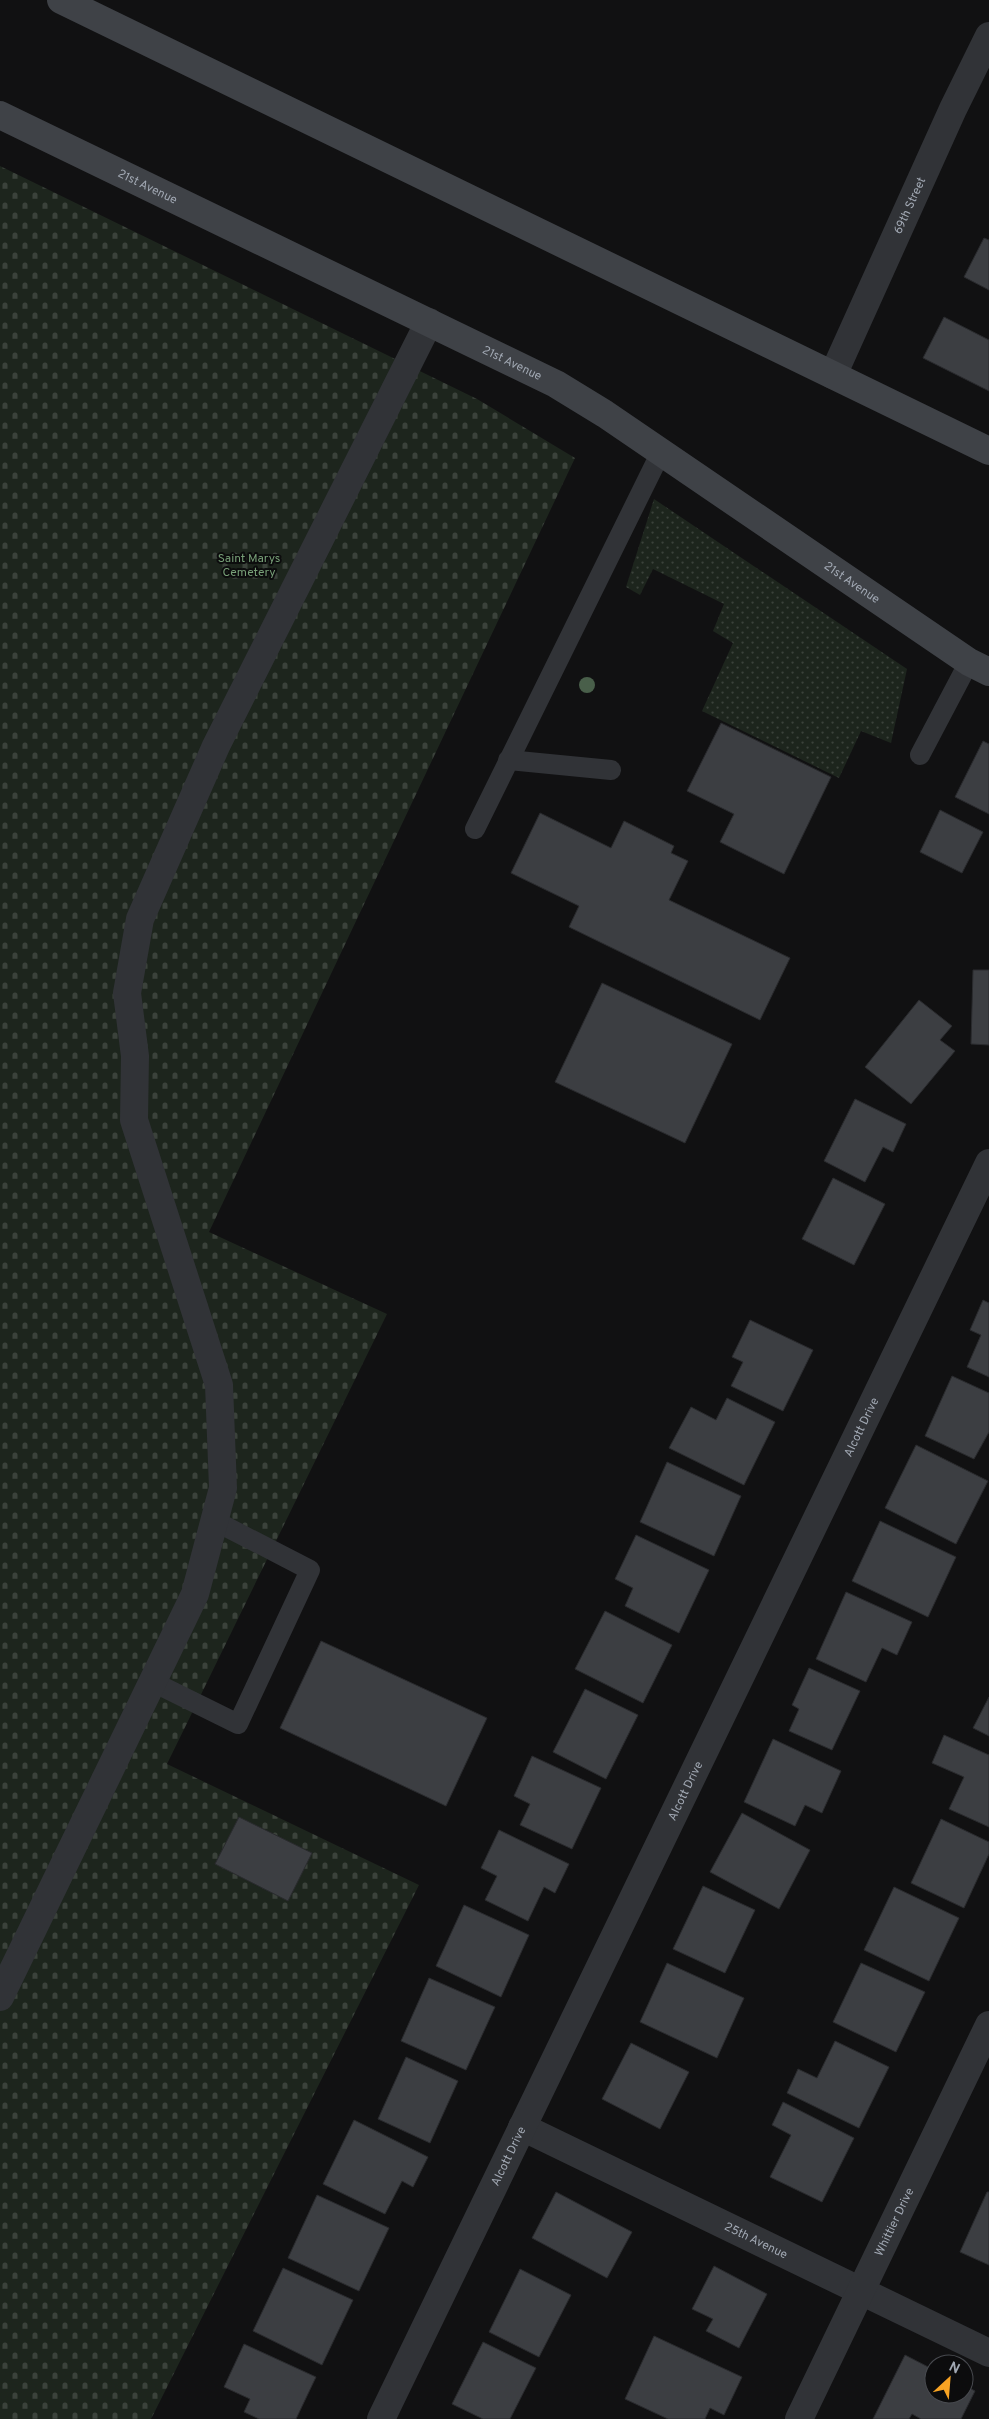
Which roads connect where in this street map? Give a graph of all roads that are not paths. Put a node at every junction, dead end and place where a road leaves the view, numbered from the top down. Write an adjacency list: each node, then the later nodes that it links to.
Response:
1 (61, 0): 5 (street)
2 (989, 36): 5 (street, 69th Street)
3 (0, 115): 4 (street, 21st Avenue)
4 (428, 322): 7 (street, 21st Avenue); 14 (street)
5 (833, 374): 6 (street)
6 (989, 451)
7 (661, 452): 8 (street, 21st Avenue); 10 (lane)
8 (979, 667): 9 (lane)
9 (920, 755)
10 (508, 760): 11 (lane); 12 (lane)
11 (611, 770)
12 (475, 829)
13 (989, 1163): 18 (street, Alcott Drive)
14 (215, 1521): 15 (street); 15 (lane)
15 (153, 1682): 16 (street)
16 (0, 1997)
17 (989, 2025): 19 (street, Whittier Drive)
18 (522, 2127): 19 (street, 25th Avenue); 21 (street, Alcott Drive)
19 (861, 2291): 20 (street, 25th Avenue); 22 (street, Whittier Drive)
20 (989, 2353)
21 (381, 2419)
22 (799, 2419)

